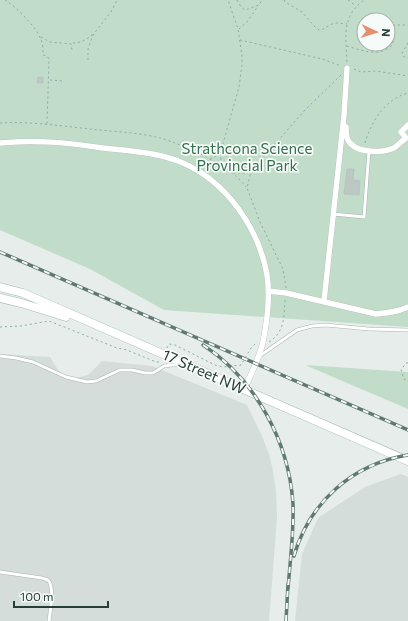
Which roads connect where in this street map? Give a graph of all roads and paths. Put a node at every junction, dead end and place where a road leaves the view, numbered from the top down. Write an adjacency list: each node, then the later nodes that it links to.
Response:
1 (6, 0): 15 (path)
2 (117, 0): 14 (path)
3 (228, 0): 13 (path)
4 (237, 0): 9 (path)
5 (262, 0): 9 (path)
6 (284, 0): 11 (path)
7 (348, 0): 10 (path)
8 (364, 0): 10 (path)
9 (259, 5): 13 (path)
10 (356, 6): 11 (path)
11 (347, 24): 19 (path)
12 (408, 25): 19 (path)
13 (238, 29): 16 (path)
14 (93, 34): 17 (path); 22 (path)
15 (39, 36): 17 (path); 25 (path)
16 (240, 40): 23 (path); 34 (path)
17 (71, 44): 20 (path)
18 (408, 44): 21 (path)
19 (347, 46): 23 (path)
20 (72, 50)
21 (408, 58)
22 (88, 60)
23 (347, 68): 24 (path); 28 (street); 37 (path)
24 (408, 76)
25 (48, 80): 26 (path); 30 (path)
26 (63, 81)
27 (408, 93): 33 (path)
28 (345, 110): 33 (street); 40 (street)
29 (0, 123): 30 (path)
30 (47, 124): 35 (path)
31 (408, 125): 33 (street)
32 (0, 143): 43 (street)
33 (366, 150): 40 (lane)
34 (220, 154): 35 (path); 36 (path)
35 (210, 159): 36 (path)
36 (223, 166): 38 (path)
37 (251, 171): 38 (path); 39 (path)
38 (233, 173): 39 (path)
39 (247, 188): 42 (path)
40 (333, 214): 46 (street)
41 (0, 287): 49 (main road, 17 Street NW)
42 (286, 289)
43 (268, 291): 46 (street); 55 (street)
44 (286, 296): 52 (path)
45 (0, 298): 49 (main road)
46 (324, 301): 47 (street)
47 (408, 307)
48 (0, 327): 56 (path)
49 (101, 328): 57 (main road, 17 Street NW)
50 (408, 330): 55 (lane)
51 (258, 342): 53 (path)
52 (269, 342)
53 (168, 348)
54 (0, 356): 57 (lane)
55 (259, 356): 60 (street)
56 (161, 362)
57 (184, 363): 60 (main road, 17 Street NW)
58 (408, 363): 59 (path)
59 (408, 382)
60 (244, 390): 61 (main road, 17 Street NW)
61 (408, 461)
62 (0, 572): 63 (lane)
63 (49, 621)

